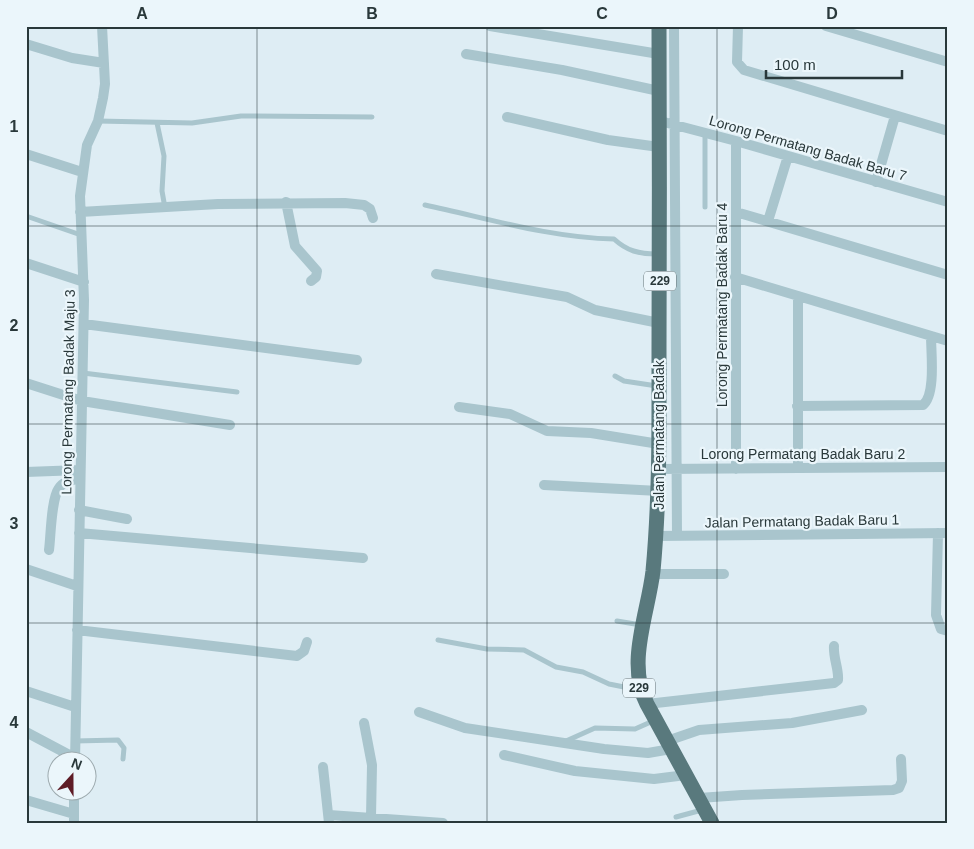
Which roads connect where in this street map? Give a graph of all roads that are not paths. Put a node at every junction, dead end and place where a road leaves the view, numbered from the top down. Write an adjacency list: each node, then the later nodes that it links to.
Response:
1 (102, 26): 11 (street, Lorong Permatang Badak Maju 3)
2 (490, 26): 9 (street)
3 (659, 26): 9 (main road, Jalan Permatang Badak / 229)
4 (674, 26): 19 (street)
5 (738, 26): 14 (street)
6 (826, 26): 10 (street)
7 (26, 44): 11 (street)
8 (466, 54): 12 (street)
9 (659, 54): 12 (main road, Jalan Permatang Badak / 229)
10 (948, 62)
11 (104, 63): 16 (street, Lorong Permatang Badak Maju 3)
12 (659, 91): 17 (main road, Jalan Permatang Badak / 229)
13 (372, 116): 18 (lane)
14 (895, 116): 20 (street); 27 (street)
15 (507, 117): 23 (street)
16 (98, 121): 18 (lane); 26 (street, Lorong Permatang Badak Maju 3)
17 (660, 121): 19 (street, Lorong Permatang Badak Baru 7); 23 (main road, Jalan Permatang Badak / 229)
18 (157, 123): 31 (lane)
19 (675, 125): 21 (street, Lorong Permatang Badak Baru 7); 65 (street)
20 (948, 131)
21 (705, 133): 22 (street, Lorong Permatang Badak Baru 7); 32 (lane)
22 (736, 141): 25 (street, Lorong Permatang Badak Baru 7); 34 (street, Lorong Permatang Badak Baru 4)
23 (659, 147): 39 (main road, Jalan Permatang Badak / 229)
24 (26, 154): 26 (street)
25 (788, 156): 27 (street, Lorong Permatang Badak Baru 7); 37 (street)
26 (82, 172): 33 (street, Lorong Permatang Badak Maju 3)
27 (876, 182): 29 (street, Lorong Permatang Badak Baru 7)
28 (286, 202): 31 (street); 36 (street); 45 (street)
29 (948, 202)
30 (425, 205): 39 (lane)
31 (165, 208): 33 (street)
32 (705, 208)
33 (80, 212): 38 (street, Lorong Permatang Badak Maju 3)
34 (736, 212): 37 (street); 43 (street, Lorong Permatang Badak Baru 4)
35 (26, 216): 38 (lane)
36 (373, 218)
37 (768, 221): 42 (street)
38 (81, 235): 44 (street, Lorong Permatang Badak Maju 3)
39 (660, 255): 47 (main road, Jalan Permatang Badak / 229)
40 (26, 263): 44 (street)
41 (436, 274): 47 (street)
42 (948, 275)
43 (735, 277): 46 (street); 66 (street, Lorong Permatang Badak Baru 4)
44 (84, 282): 48 (street, Lorong Permatang Badak Maju 3)
45 (311, 282)
46 (798, 296): 49 (street); 58 (street)
47 (659, 323): 55 (main road, Jalan Permatang Badak / 229)
48 (84, 324): 51 (street); 52 (street, Lorong Permatang Badak Maju 3)
49 (931, 336): 50 (street); 58 (street)
50 (948, 341)
51 (356, 360)
52 (83, 373): 56 (lane); 57 (street, Lorong Permatang Badak Maju 3)
53 (615, 376): 55 (lane)
54 (26, 382): 57 (street)
55 (659, 386): 61 (main road, Jalan Permatang Badak / 229)
56 (237, 392)
57 (82, 401): 60 (street); 68 (street, Lorong Permatang Badak Maju 3)
58 (797, 406): 63 (street)
59 (459, 407): 61 (street)
60 (230, 425)
61 (659, 444): 64 (main road, Jalan Permatang Badak / 229)
62 (948, 467): 63 (street, Lorong Permatang Badak Baru 2)
63 (798, 468): 66 (street, Lorong Permatang Badak Baru 2)
64 (659, 469): 65 (street, Lorong Permatang Badak Baru 2); 70 (main road, Jalan Permatang Badak / 229)
65 (678, 469): 66 (street, Lorong Permatang Badak Baru 2); 76 (street)
66 (736, 469)
67 (26, 472): 68 (street)
68 (80, 474): 71 (street, Lorong Permatang Badak Maju 3); 77 (street)
69 (544, 485): 70 (street)
70 (659, 491): 75 (main road, Jalan Permatang Badak / 229)
71 (79, 510): 72 (street); 73 (street, Lorong Permatang Badak Maju 3)
72 (127, 519)
73 (79, 533): 78 (street); 82 (street, Lorong Permatang Badak Maju 3)
74 (943, 533): 76 (street, Jalan Permatang Badak Baru 1); 86 (street)
75 (656, 536): 76 (street, Jalan Permatang Badak Baru 1); 80 (main road, Jalan Permatang Badak / 229)
76 (678, 536)
77 (49, 550)
78 (363, 558)
79 (26, 569): 82 (street)
80 (652, 574): 81 (street); 84 (main road, Jalan Permatang Badak / 229)
81 (724, 574)
82 (77, 586): 85 (street, Lorong Permatang Badak Maju 3)
83 (617, 621): 84 (lane)
84 (644, 626): 91 (main road, Jalan Permatang Badak / 229)
85 (77, 630): 88 (street); 92 (street, Lorong Permatang Badak Maju 3)
86 (948, 631)
87 (438, 640): 91 (lane)
88 (307, 642)
89 (834, 646): 91 (street)
90 (26, 692): 92 (street)
91 (643, 697): 95 (main road, Jalan Permatang Badak / 229)
92 (75, 707): 98 (street, Lorong Permatang Badak Maju 3)
93 (862, 710): 100 (street)
94 (419, 712): 99 (street)
95 (655, 720): 99 (lane); 100 (main road, Jalan Permatang Badak / 229)
96 (364, 723): 111 (street)
97 (26, 732): 101 (street)
98 (75, 741): 102 (street, Lorong Permatang Badak Maju 3); 104 (lane)
99 (564, 742): 100 (street)
100 (669, 745): 107 (main road, Jalan Permatang Badak / 229)
101 (60, 752)
102 (74, 752)
103 (504, 755): 107 (street)
104 (123, 759)
105 (902, 759): 110 (street)
106 (323, 767): 114 (street)
107 (686, 775): 110 (main road, Jalan Permatang Badak / 229)
108 (26, 800): 113 (street)
109 (74, 802): 113 (street)
110 (705, 810): 112 (lane)
111 (371, 817): 114 (street); 115 (street)
112 (676, 817)
113 (74, 818)
114 (329, 819)
115 (443, 823)

